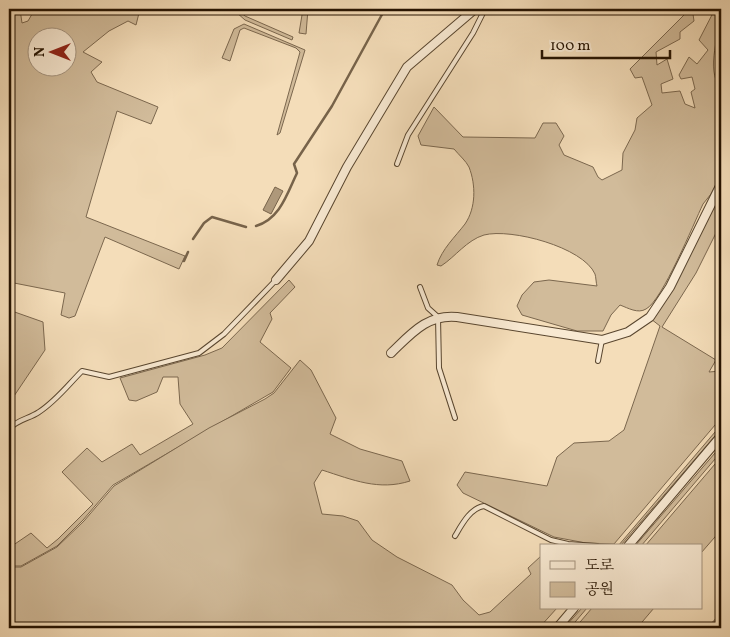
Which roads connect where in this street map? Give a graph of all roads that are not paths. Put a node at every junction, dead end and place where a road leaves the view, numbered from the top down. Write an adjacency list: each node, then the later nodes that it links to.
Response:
1 (475, 9): 5 (street)
2 (485, 9): 3 (lane)
3 (396, 164)
4 (721, 184): 8 (street)
5 (276, 280): 12 (lane)
6 (420, 287): 7 (lane)
7 (438, 317): 8 (street); 9 (street); 11 (lane)
8 (602, 340): 10 (lane)
9 (391, 354)
10 (598, 361)
11 (455, 418)
12 (9, 429)
13 (721, 436): 16 (street)
14 (454, 536): 15 (lane)
15 (568, 544)
16 (630, 544)
17 (572, 610): 18 (street)
18 (557, 628)

